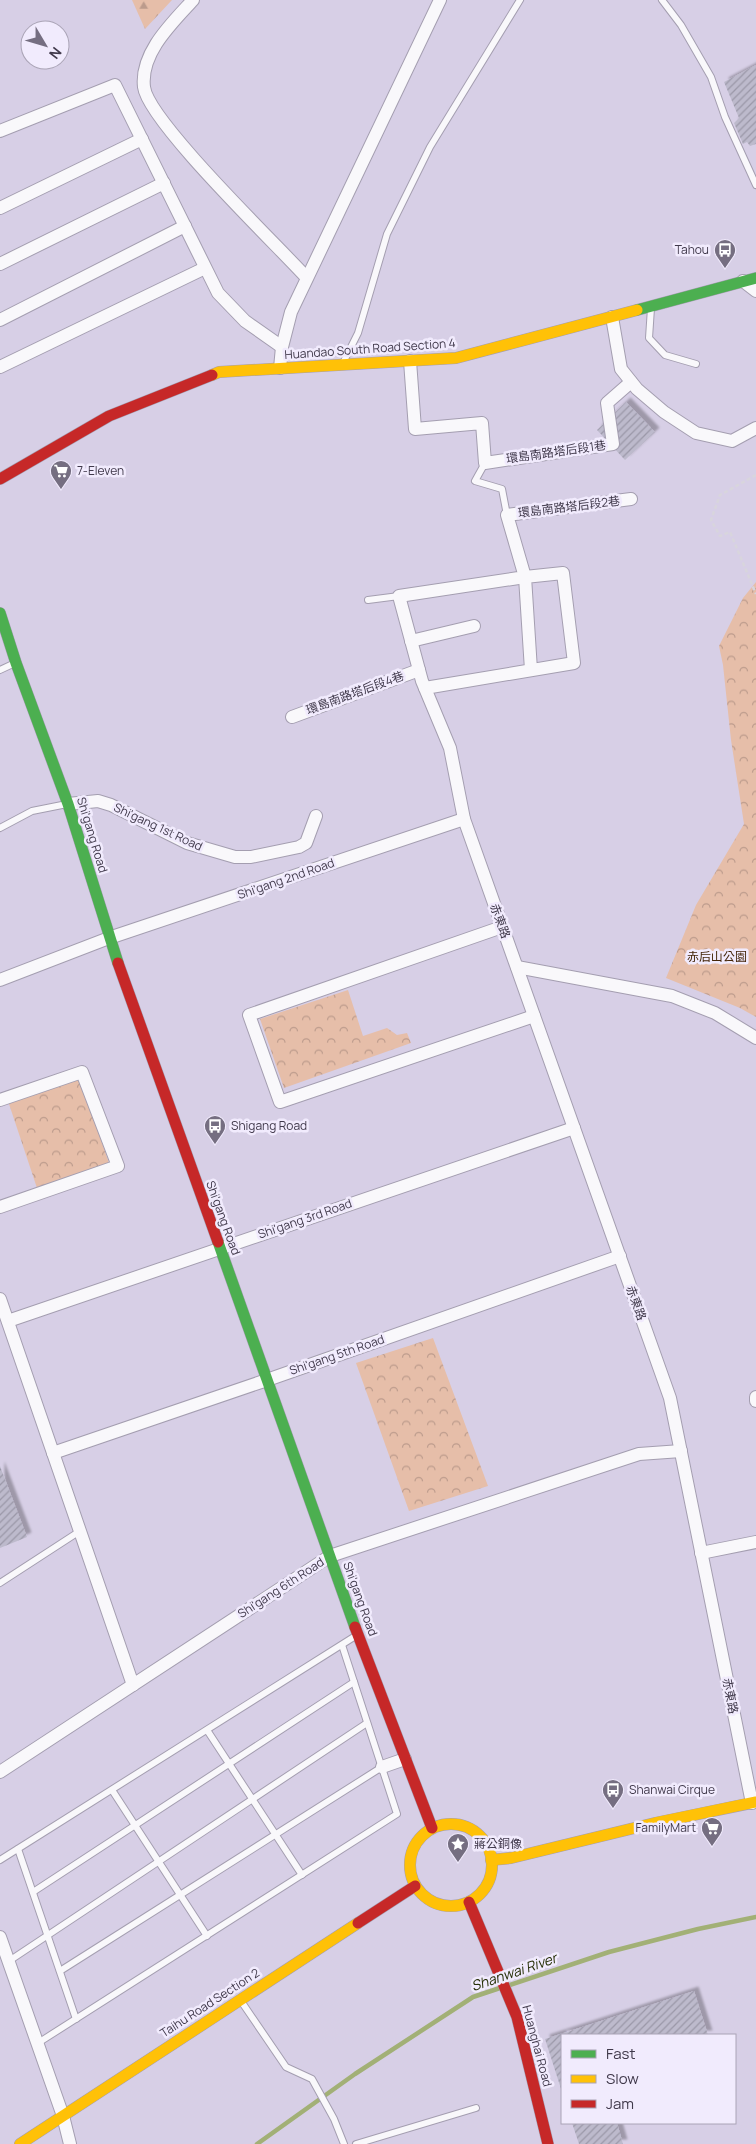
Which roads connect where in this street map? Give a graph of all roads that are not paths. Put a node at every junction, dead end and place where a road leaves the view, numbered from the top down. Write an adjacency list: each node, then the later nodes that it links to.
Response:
1 (193, 0): 13 (street)
2 (440, 0): 13 (street)
3 (520, 0): 23 (lane)
4 (662, 0): 8 (lane)
5 (0, 131): 6 (street)
6 (142, 139): 7 (street); 9 (street)
7 (164, 183): 10 (street); 11 (street)
8 (756, 185)
9 (0, 208)
10 (185, 226): 12 (street); 19 (street)
11 (0, 264)
12 (206, 268): 20 (street); 24 (street)
13 (306, 277): 20 (street)
14 (756, 278): 15 (street, Huandao South Road Section 4)
15 (743, 281): 16 (street); 17 (street, Huandao South Road Section 4)
16 (756, 291)
17 (651, 307): 18 (street, Huandao South Road Section 4); 22 (lane)
18 (612, 317): 21 (street, Huandao South Road Section 4); 26 (street)
19 (0, 320)
20 (282, 346): 25 (street)
21 (410, 361): 23 (street, Huandao South Road Section 4); 28 (street)
22 (696, 364)
23 (342, 365): 25 (street, Huandao South Road Section 4)
24 (0, 368)
25 (280, 368): 29 (street, Huandao South Road Section 4)
26 (630, 382): 27 (street); 28 (street, 環島南路塔后段1巷)
27 (756, 428)
28 (485, 462): 31 (lane)
29 (0, 479)
30 (631, 499): 31 (street, 環島南路塔后段2巷)
31 (507, 515): 32 (street)
32 (525, 576): 33 (street); 41 (street); 41 (street)
33 (399, 596): 34 (lane); 37 (street, 赤東路)
34 (368, 600)
35 (0, 613): 38 (street, Shi'gang Road)
36 (474, 626): 37 (street)
37 (411, 641): 40 (street, 赤東路)
38 (16, 663): 39 (lane); 44 (street, Shi'gang Road)
39 (0, 670)
40 (419, 670): 42 (street, 赤東路); 43 (street, 環島南路塔后段4巷)
41 (531, 670): 42 (street)
42 (425, 688): 46 (street, 赤東路)
43 (292, 717)
44 (68, 804): 45 (street, Shi'gang 1st Road); 47 (lane); 49 (street, Shi'gang Road)
45 (316, 816)
46 (464, 819): 48 (street, 赤東路); 49 (street, Shi'gang 2nd Road)
47 (0, 828)
48 (502, 927): 50 (street, 赤東路); 52 (street)
49 (109, 938): 51 (street, Shi'gang 2nd Road); 57 (street, Shi'gang Road)
50 (517, 967): 52 (street, 赤東路); 53 (street)
51 (0, 980)
52 (534, 1016): 55 (street, 赤東路)
53 (756, 1038)
54 (0, 1100): 56 (street)
55 (574, 1128): 57 (street, Shi'gang 3rd Road); 58 (street, 赤東路)
56 (0, 1208)
57 (220, 1248): 60 (street, Shi'gang 3rd Road); 61 (street, Shi'gang Road)
58 (620, 1256): 61 (street, Shi'gang 5th Road); 62 (street, 赤東路)
59 (0, 1299): 60 (street)
60 (8, 1321): 63 (street)
61 (267, 1380): 63 (street, Shi'gang 5th Road); 67 (street, Shi'gang Road)
62 (681, 1451): 66 (street, 赤東路); 67 (street, Shi'gang 6th Road)
63 (53, 1452): 64 (street)
64 (80, 1531): 68 (lane); 72 (street)
65 (756, 1542): 66 (street)
66 (702, 1553): 81 (street, 赤東路)
67 (330, 1556): 69 (street, Shi'gang Road); 72 (street, Shi'gang 6th Road)
68 (0, 1583)
69 (358, 1634): 70 (lane); 75 (street, Shi'gang Road)
70 (342, 1645): 71 (lane); 74 (lane)
71 (354, 1682): 73 (lane); 76 (lane)
72 (133, 1685): 78 (street, Shi'gang 6th Road)
73 (368, 1722): 77 (lane); 80 (lane)
74 (207, 1730): 76 (lane); 79 (lane)
75 (405, 1759): 77 (street); 83 (street, Shi'gang Road)
76 (229, 1764): 80 (lane); 82 (lane)
77 (382, 1767): 84 (lane); 89 (lane)
78 (0, 1772)
79 (112, 1790): 82 (lane); 85 (lane)
80 (252, 1799): 84 (lane); 88 (lane)
81 (754, 1802): 87 (street)
82 (135, 1825): 88 (lane); 91 (lane)
83 (432, 1828): 87 (street); 90 (street)
84 (275, 1834): 89 (lane); 92 (lane)
85 (18, 1849): 86 (lane); 91 (lane)
86 (0, 1860)
87 (491, 1860): 93 (street)
88 (159, 1861): 92 (lane); 94 (lane)
89 (302, 1875): 96 (lane)
90 (415, 1886): 93 (street); 99 (street, Taihu Road Section 2)
91 (33, 1892): 94 (lane)
92 (180, 1894): 96 (lane); 98 (lane)
93 (469, 1902): 108 (street, Huanghai Road)
94 (48, 1935): 97 (lane); 98 (lane)
95 (0, 1936): 97 (street)
96 (206, 1936): 100 (lane)
97 (9, 1961): 101 (street)
98 (60, 1971): 100 (lane)
99 (240, 2000): 103 (street, Taihu Road Section 2); 106 (lane)
100 (76, 2019): 101 (lane)
101 (38, 2043): 103 (street)
102 (476, 2108): 107 (lane)
103 (63, 2116): 104 (street, Taihu Road Section 2); 105 (street)
104 (20, 2144)
105 (70, 2144)
106 (344, 2144)
107 (356, 2144)
108 (548, 2144)

